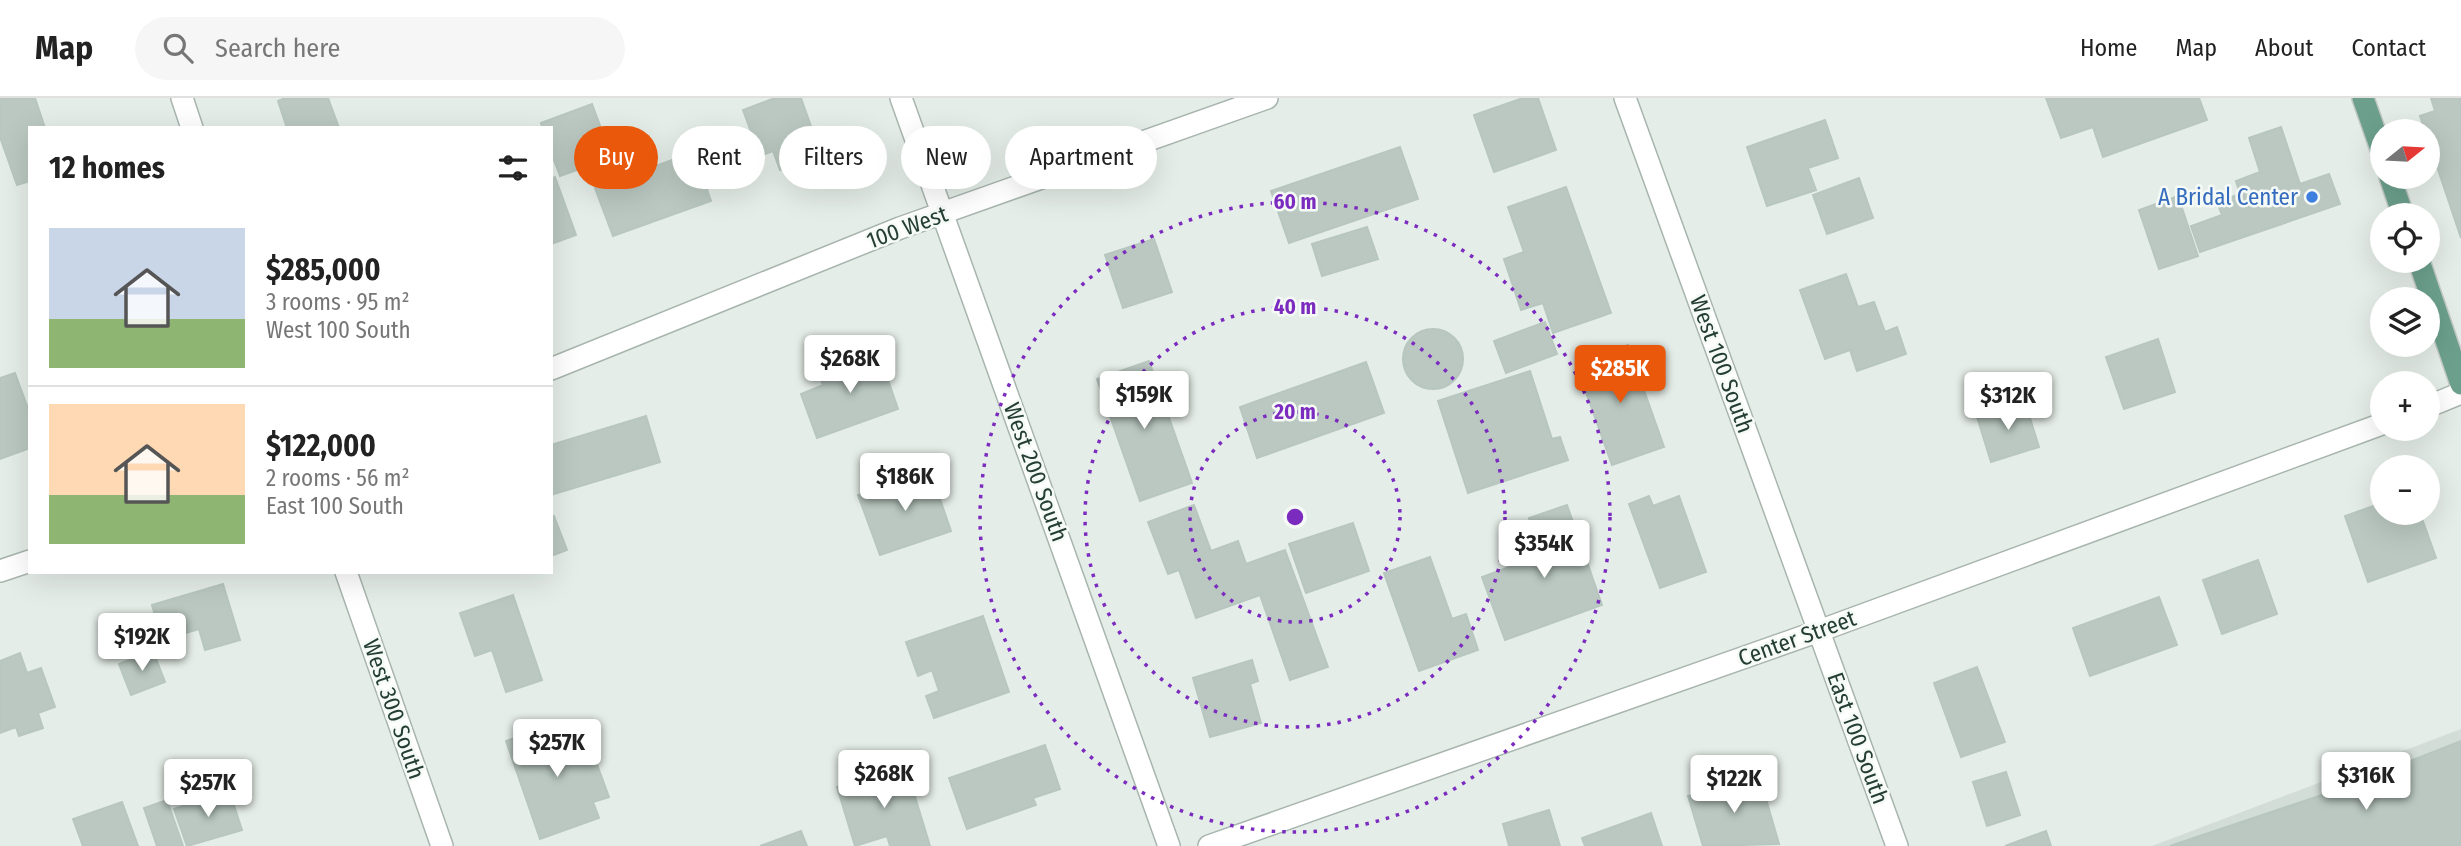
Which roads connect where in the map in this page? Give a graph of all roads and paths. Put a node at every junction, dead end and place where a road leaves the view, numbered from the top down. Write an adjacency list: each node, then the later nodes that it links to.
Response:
1 (182, 98): 7 (street)
2 (901, 98): 8 (street, West 200 South)
3 (1267, 98): 8 (street, 100 West)
4 (1625, 98): 18 (street, West 100 South)
5 (2363, 98): 6 (main road)
6 (2370, 119)
7 (191, 126)
8 (943, 214): 10 (street, 100 West); 20 (street, West 200 South)
9 (2423, 273): 11 (main road)
10 (553, 368)
11 (2461, 384)
12 (2461, 393): 13 (street)
13 (2440, 402)
14 (2370, 428): 18 (street, Center Street)
15 (28, 562): 16 (street)
16 (0, 571)
17 (347, 574): 19 (street, West 300 South)
18 (1819, 631): 21 (street, Center Street); 22 (street, East 100 South)
19 (442, 846)
20 (1169, 846)
21 (1209, 846)
22 (1897, 846)

